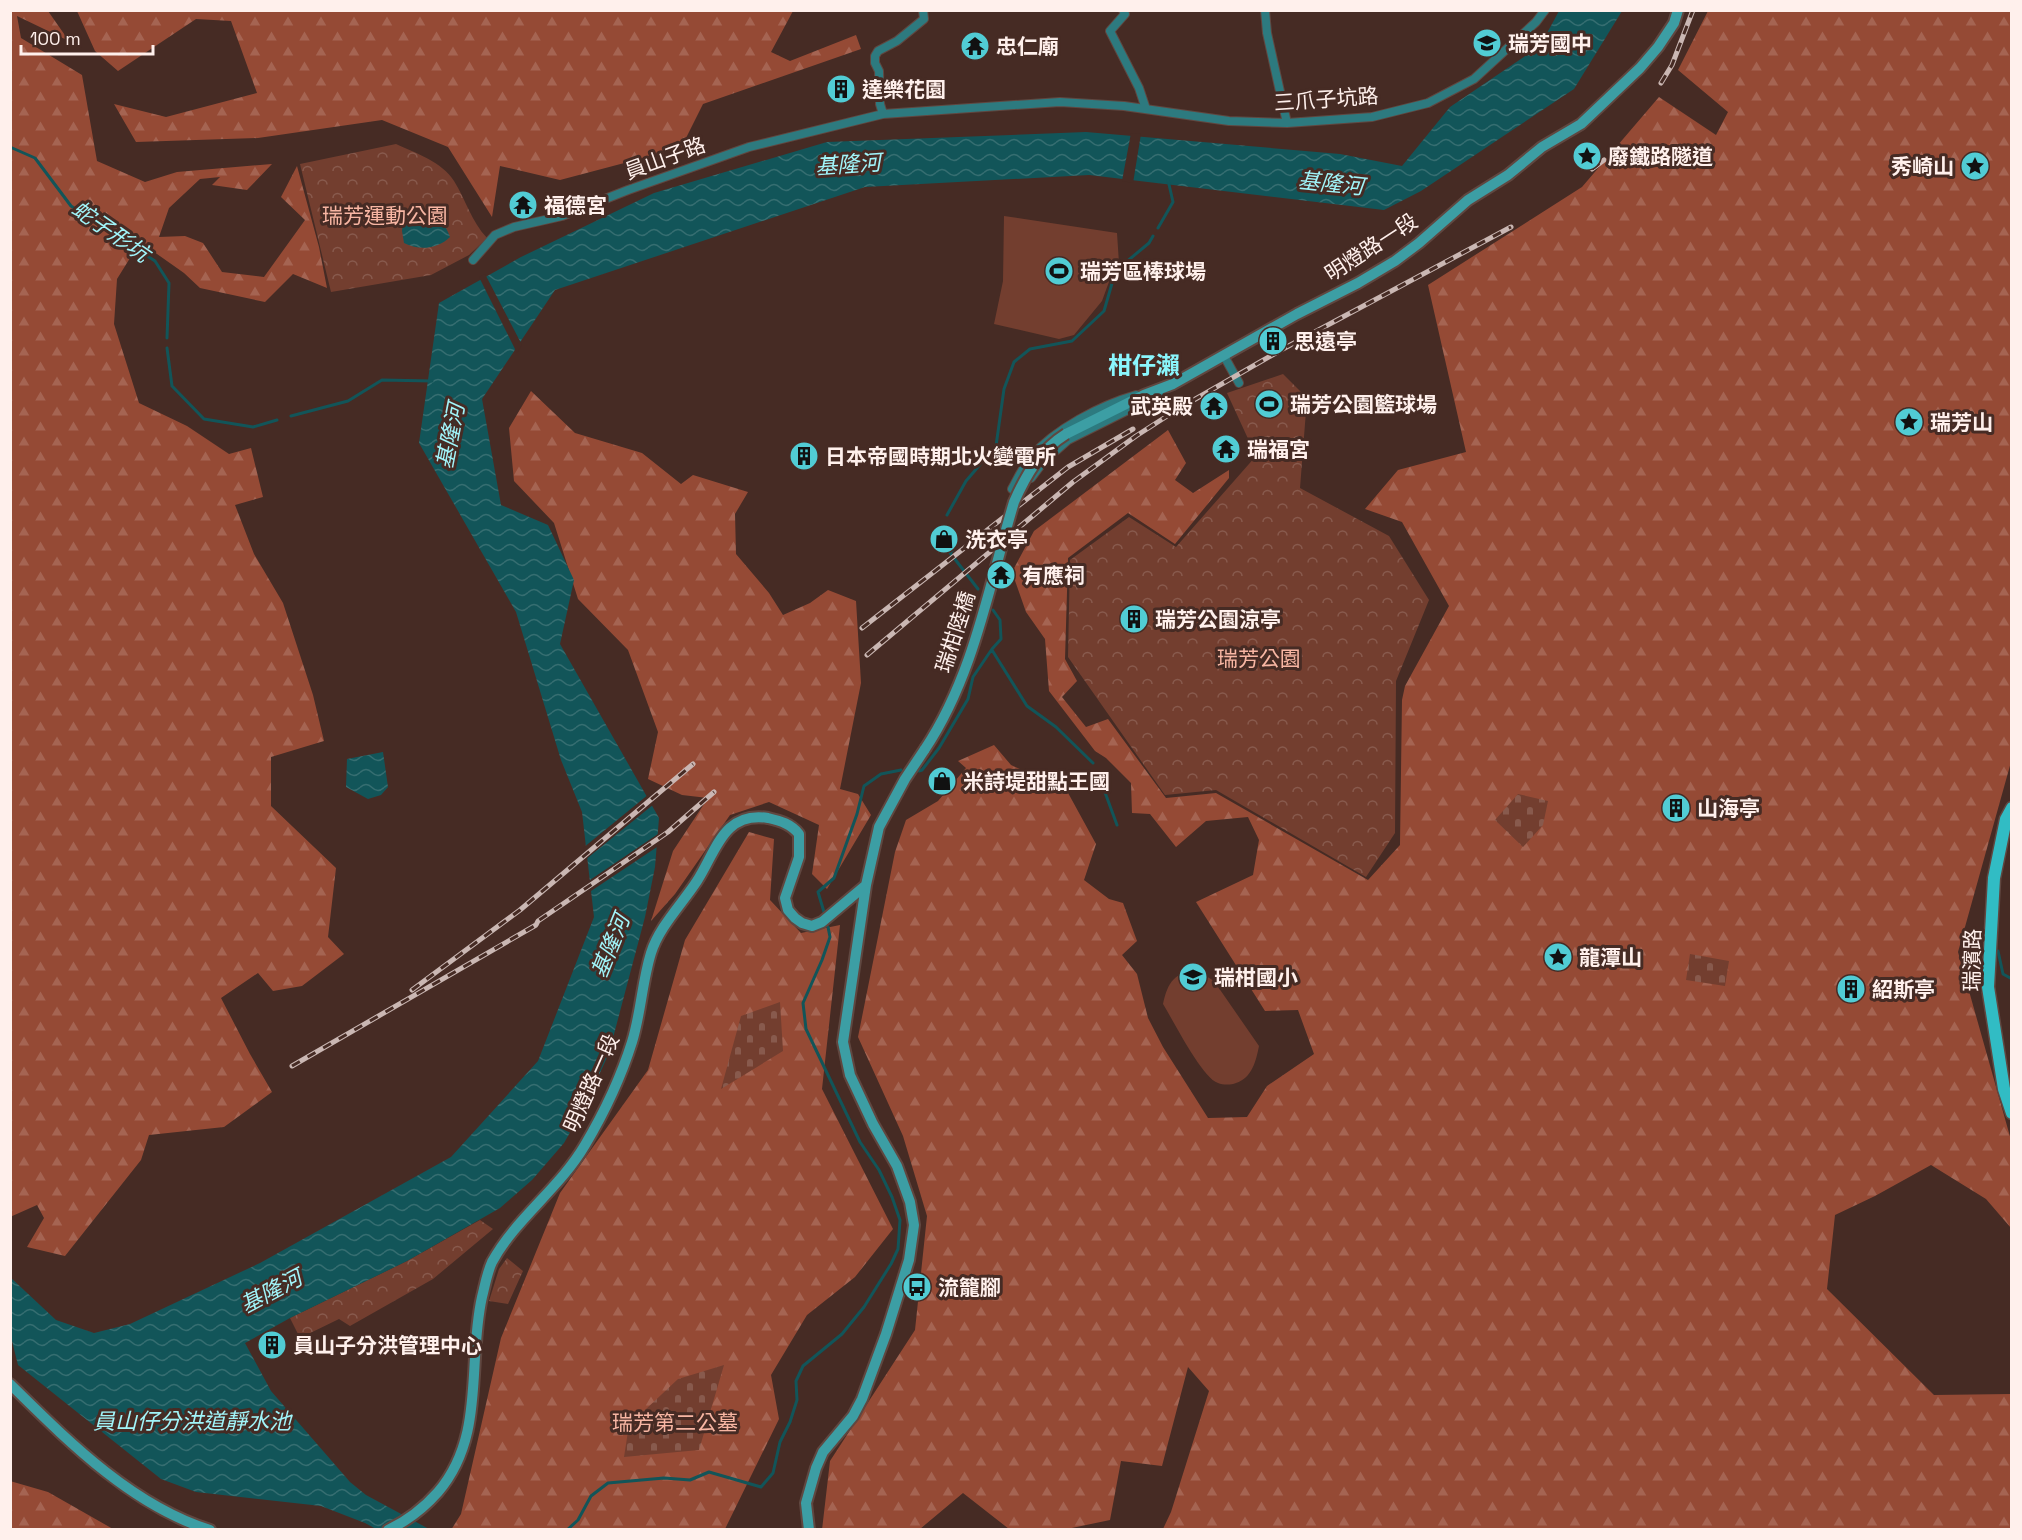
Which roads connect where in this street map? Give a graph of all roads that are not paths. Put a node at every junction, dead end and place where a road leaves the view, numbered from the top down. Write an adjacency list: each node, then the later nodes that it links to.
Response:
1 (923, 10): 7 (street)
2 (1123, 10): 6 (street)
3 (1265, 10): 8 (street)
4 (1545, 10): 8 (street, 三爪子坑路)
5 (1678, 10): 10 (main road, 明燈路一段)
6 (1146, 109): 7 (street, 三爪子坑路); 8 (street, 三爪子坑路)
7 (883, 114): 9 (street, 員山子路)
8 (1287, 123)
9 (473, 260)
10 (1224, 356): 11 (street); 12 (main road, 明燈路一段)
11 (1239, 383)
12 (1173, 384): 12 (street); 13 (main road, 明燈路一段)
13 (1066, 434): 17 (main road, 瑞柑陸橋, bridge)
14 (984, 578): 15 (street)
15 (996, 579)
16 (2012, 808): 18 (main road, 瑞濱路)
17 (866, 885): 21 (main road, 明燈路一段); 22 (main road)
18 (2012, 1113)
19 (10, 1384): 20 (main road)
20 (210, 1530)
21 (388, 1530)
22 (809, 1530)

